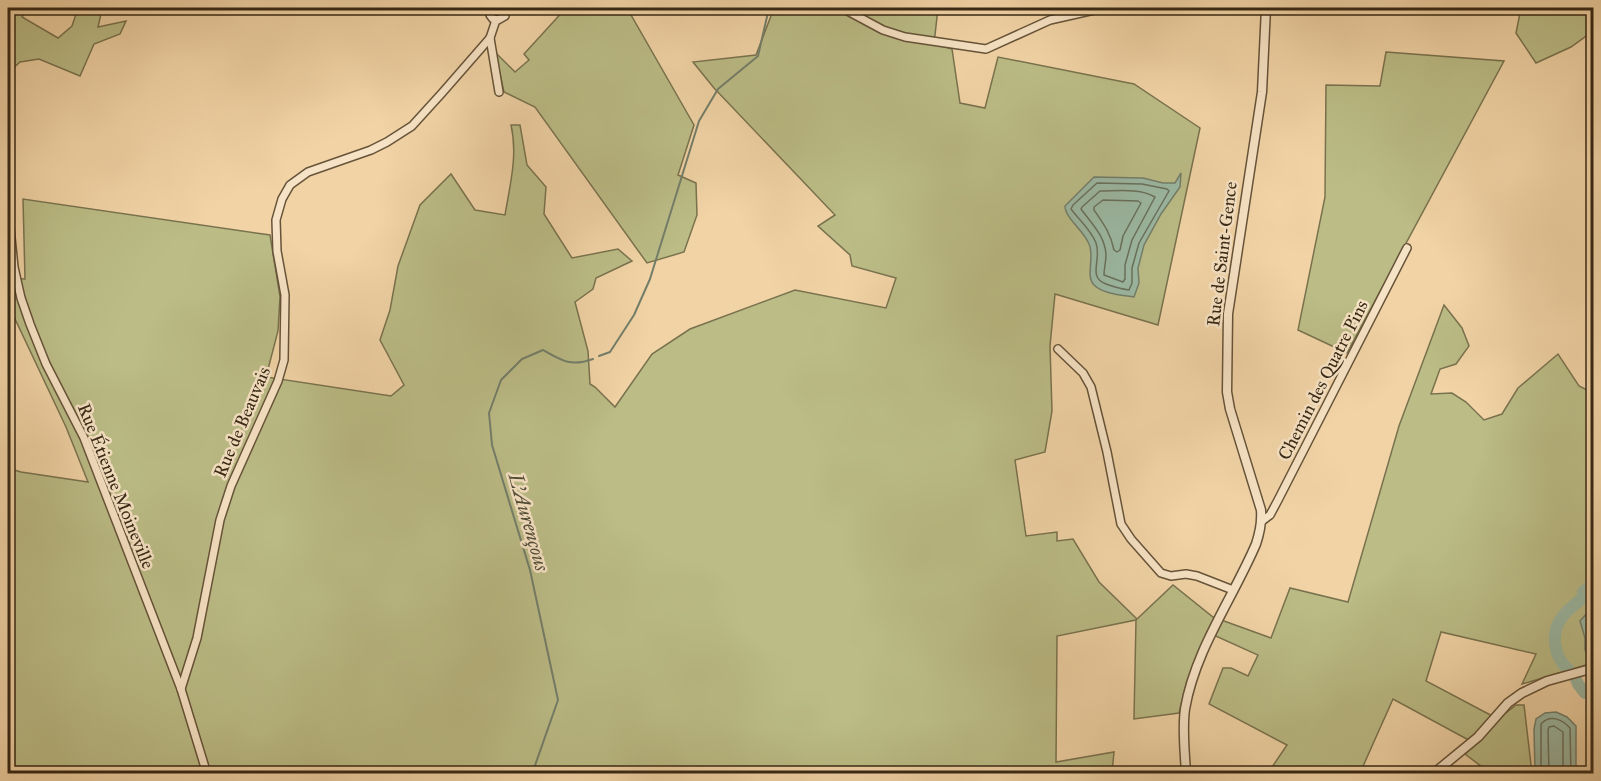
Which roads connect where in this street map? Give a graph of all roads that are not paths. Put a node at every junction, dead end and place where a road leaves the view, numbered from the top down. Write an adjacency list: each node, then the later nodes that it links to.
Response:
1 (491, 8): 6 (street)
2 (505, 8): 6 (street, Rue de Beauvais)
3 (842, 8): 4 (street)
4 (1103, 8)
5 (1266, 8): 12 (street, Rue de Saint-Gence)
6 (496, 20): 7 (street, Rue de Beauvais)
7 (490, 38): 8 (street); 15 (street, Rue de Beauvais)
8 (499, 92)
9 (8, 208): 15 (street, Rue Étienne Moineville)
10 (1407, 248): 12 (street, Chemin des Quatre Pins)
11 (1058, 349): 13 (street)
12 (1262, 521): 13 (street, Rue de Saint-Gence)
13 (1233, 590): 17 (street, Rue de Saint-Gence)
14 (1593, 668): 18 (street)
15 (181, 689): 16 (street, Rue Étienne Moineville)
16 (207, 774)
17 (1186, 774)
18 (1432, 774)

